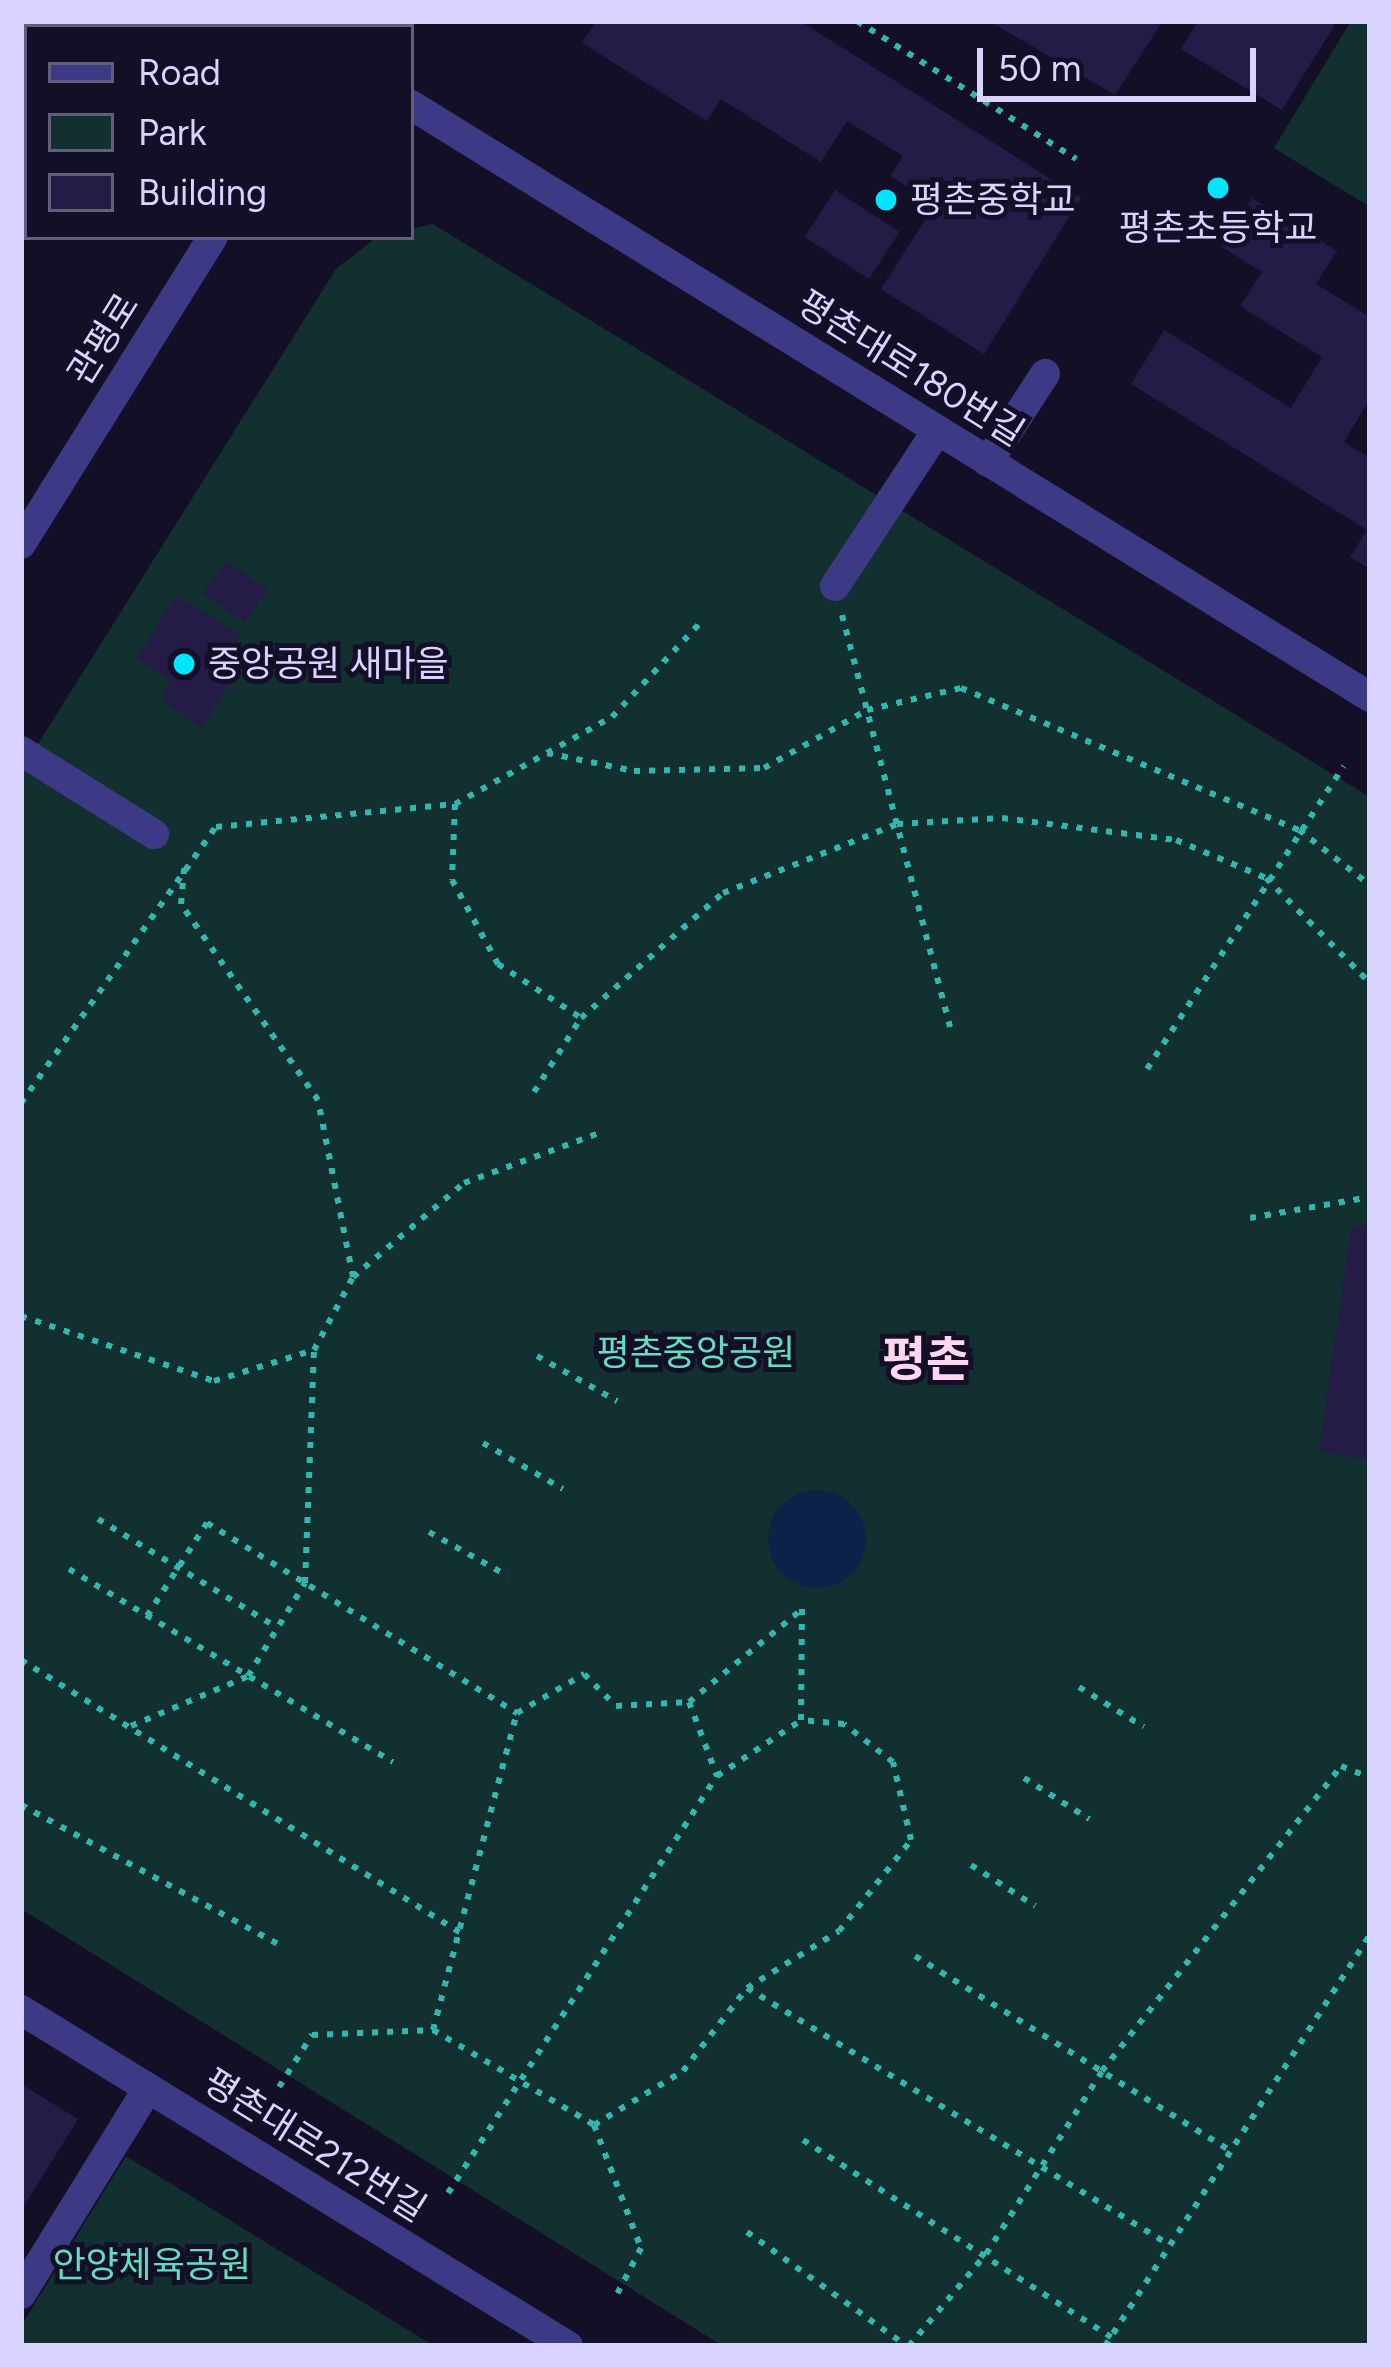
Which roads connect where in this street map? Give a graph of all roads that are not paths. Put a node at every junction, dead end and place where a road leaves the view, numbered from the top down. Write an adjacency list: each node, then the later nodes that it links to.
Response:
1 (414, 107): 4 (street, 평촌대로180번길)
2 (211, 240): 6 (street, 관평로)
3 (1045, 374): 5 (street)
4 (938, 431): 5 (street, 평촌대로180번길); 7 (street)
5 (988, 462): 8 (street, 평촌대로180번길)
6 (21, 544)
7 (835, 586)
8 (1370, 697)
9 (21, 751): 10 (street)
10 (154, 834)
11 (21, 2010): 12 (street, 평촌대로212번길)
12 (148, 2088): 13 (street); 14 (street, 평촌대로212번길)
13 (21, 2294)
14 (568, 2346)

